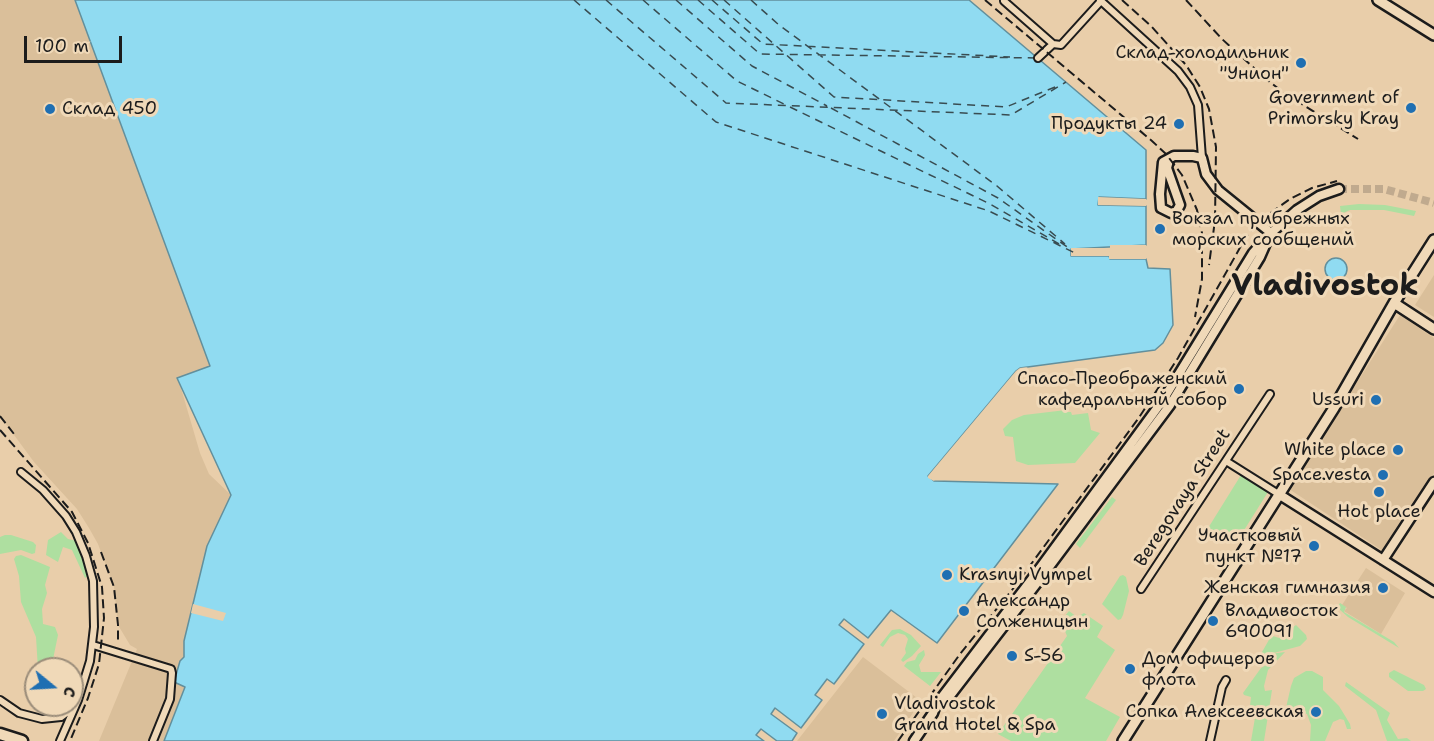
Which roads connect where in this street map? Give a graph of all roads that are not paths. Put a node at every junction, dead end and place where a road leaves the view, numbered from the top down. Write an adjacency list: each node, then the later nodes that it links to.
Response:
1 (1100, 0): 5 (street); 7 (street)
2 (1378, 0): 4 (main road)
3 (1004, 1): 5 (street)
4 (1434, 35)
5 (1053, 44): 6 (street)
6 (1038, 58)
7 (1202, 158): 8 (main road); 10 (main road)
8 (1168, 160): 8 (main road)
9 (1339, 189): 10 (main road)
10 (1271, 233): 34 (main road)
11 (1434, 240): 12 (main road)
12 (1394, 303): 13 (main road); 18 (main road)
13 (1434, 329)
14 (1270, 394): 15 (street, Beregovaya Street)
15 (1226, 460): 18 (street); 20 (street, Beregovaya Street)
16 (21, 472): 22 (street)
17 (1434, 482): 19 (main road)
18 (1280, 495): 19 (main road); 35 (main road)
19 (1383, 560): 21 (main road)
20 (1142, 589)
21 (1434, 592)
22 (93, 645): 23 (street); 33 (street)
23 (84, 680)
24 (1226, 680): 36 (street)
25 (0, 700): 26 (street)
26 (24, 715)
27 (32, 717): 28 (street)
28 (61, 717)
29 (71, 717): 32 (street)
30 (0, 734): 31 (highway)
31 (22, 741)
32 (60, 741)
33 (153, 741)
34 (915, 741)
35 (1123, 741)
36 (1210, 741)

